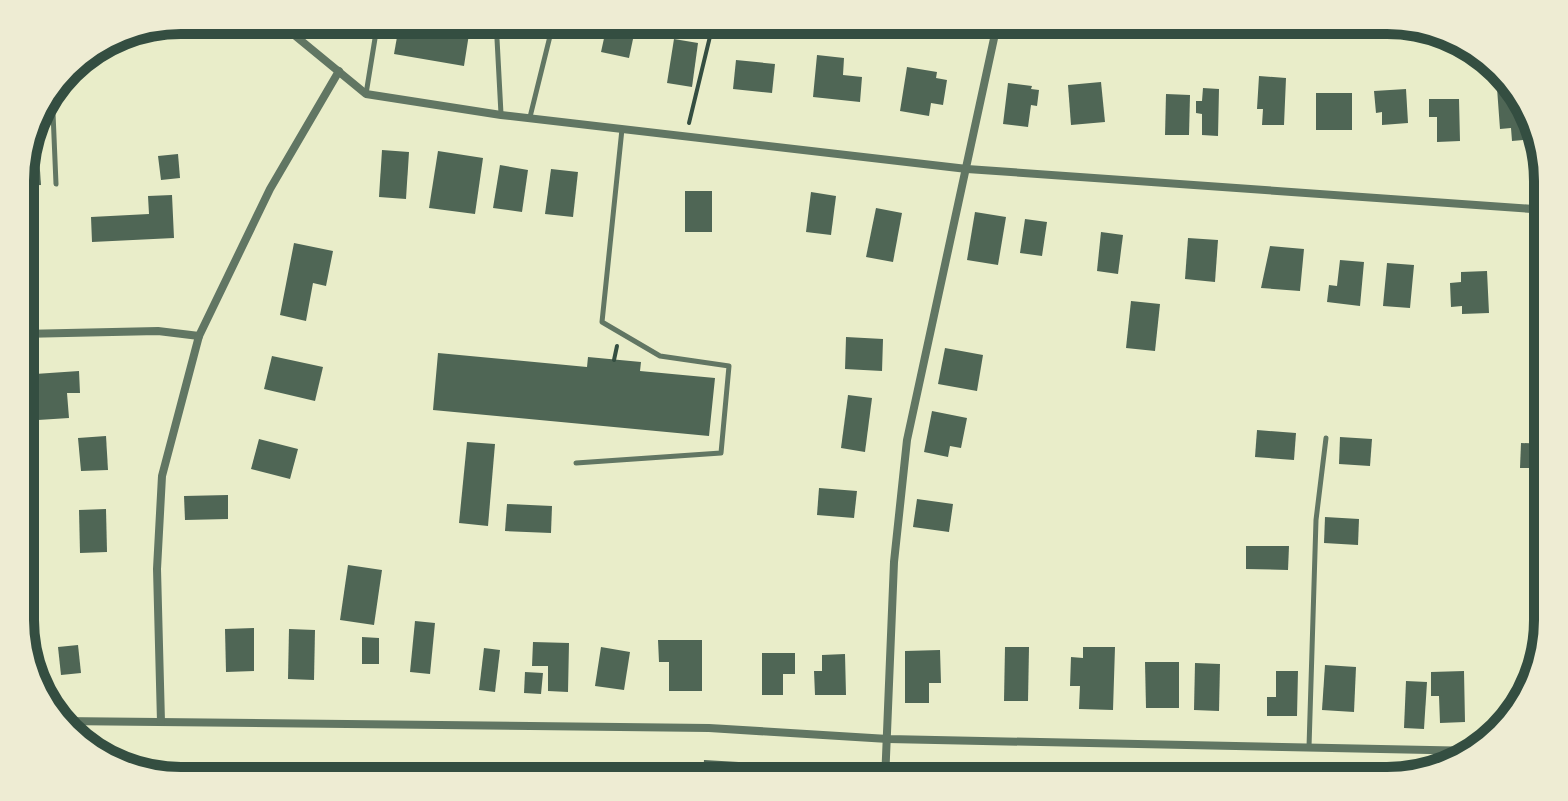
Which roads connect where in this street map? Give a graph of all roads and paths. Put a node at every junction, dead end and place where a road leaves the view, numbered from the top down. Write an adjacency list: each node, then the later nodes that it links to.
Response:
1 (293, 34): 7 (street)
2 (376, 34): 8 (lane)
3 (497, 34): 10 (lane)
4 (551, 34): 11 (lane)
5 (711, 34): 13 (path)
6 (995, 34): 14 (street)
7 (339, 71): 8 (street); 18 (street)
8 (366, 94): 10 (street)
9 (53, 109): 15 (lane)
10 (501, 115): 11 (street)
11 (530, 118): 12 (street)
12 (622, 128): 13 (street); 20 (lane)
13 (686, 135): 14 (street)
14 (967, 169): 16 (street); 23 (street)
15 (56, 184)
16 (1534, 209)
17 (34, 334): 18 (street)
18 (199, 336): 22 (street)
19 (1326, 438): 24 (lane)
20 (576, 463)
21 (74, 721): 22 (street)
22 (161, 722): 23 (street)
23 (888, 739): 24 (street); 26 (street)
24 (1309, 748): 25 (street)
25 (1454, 751)
26 (886, 767)

